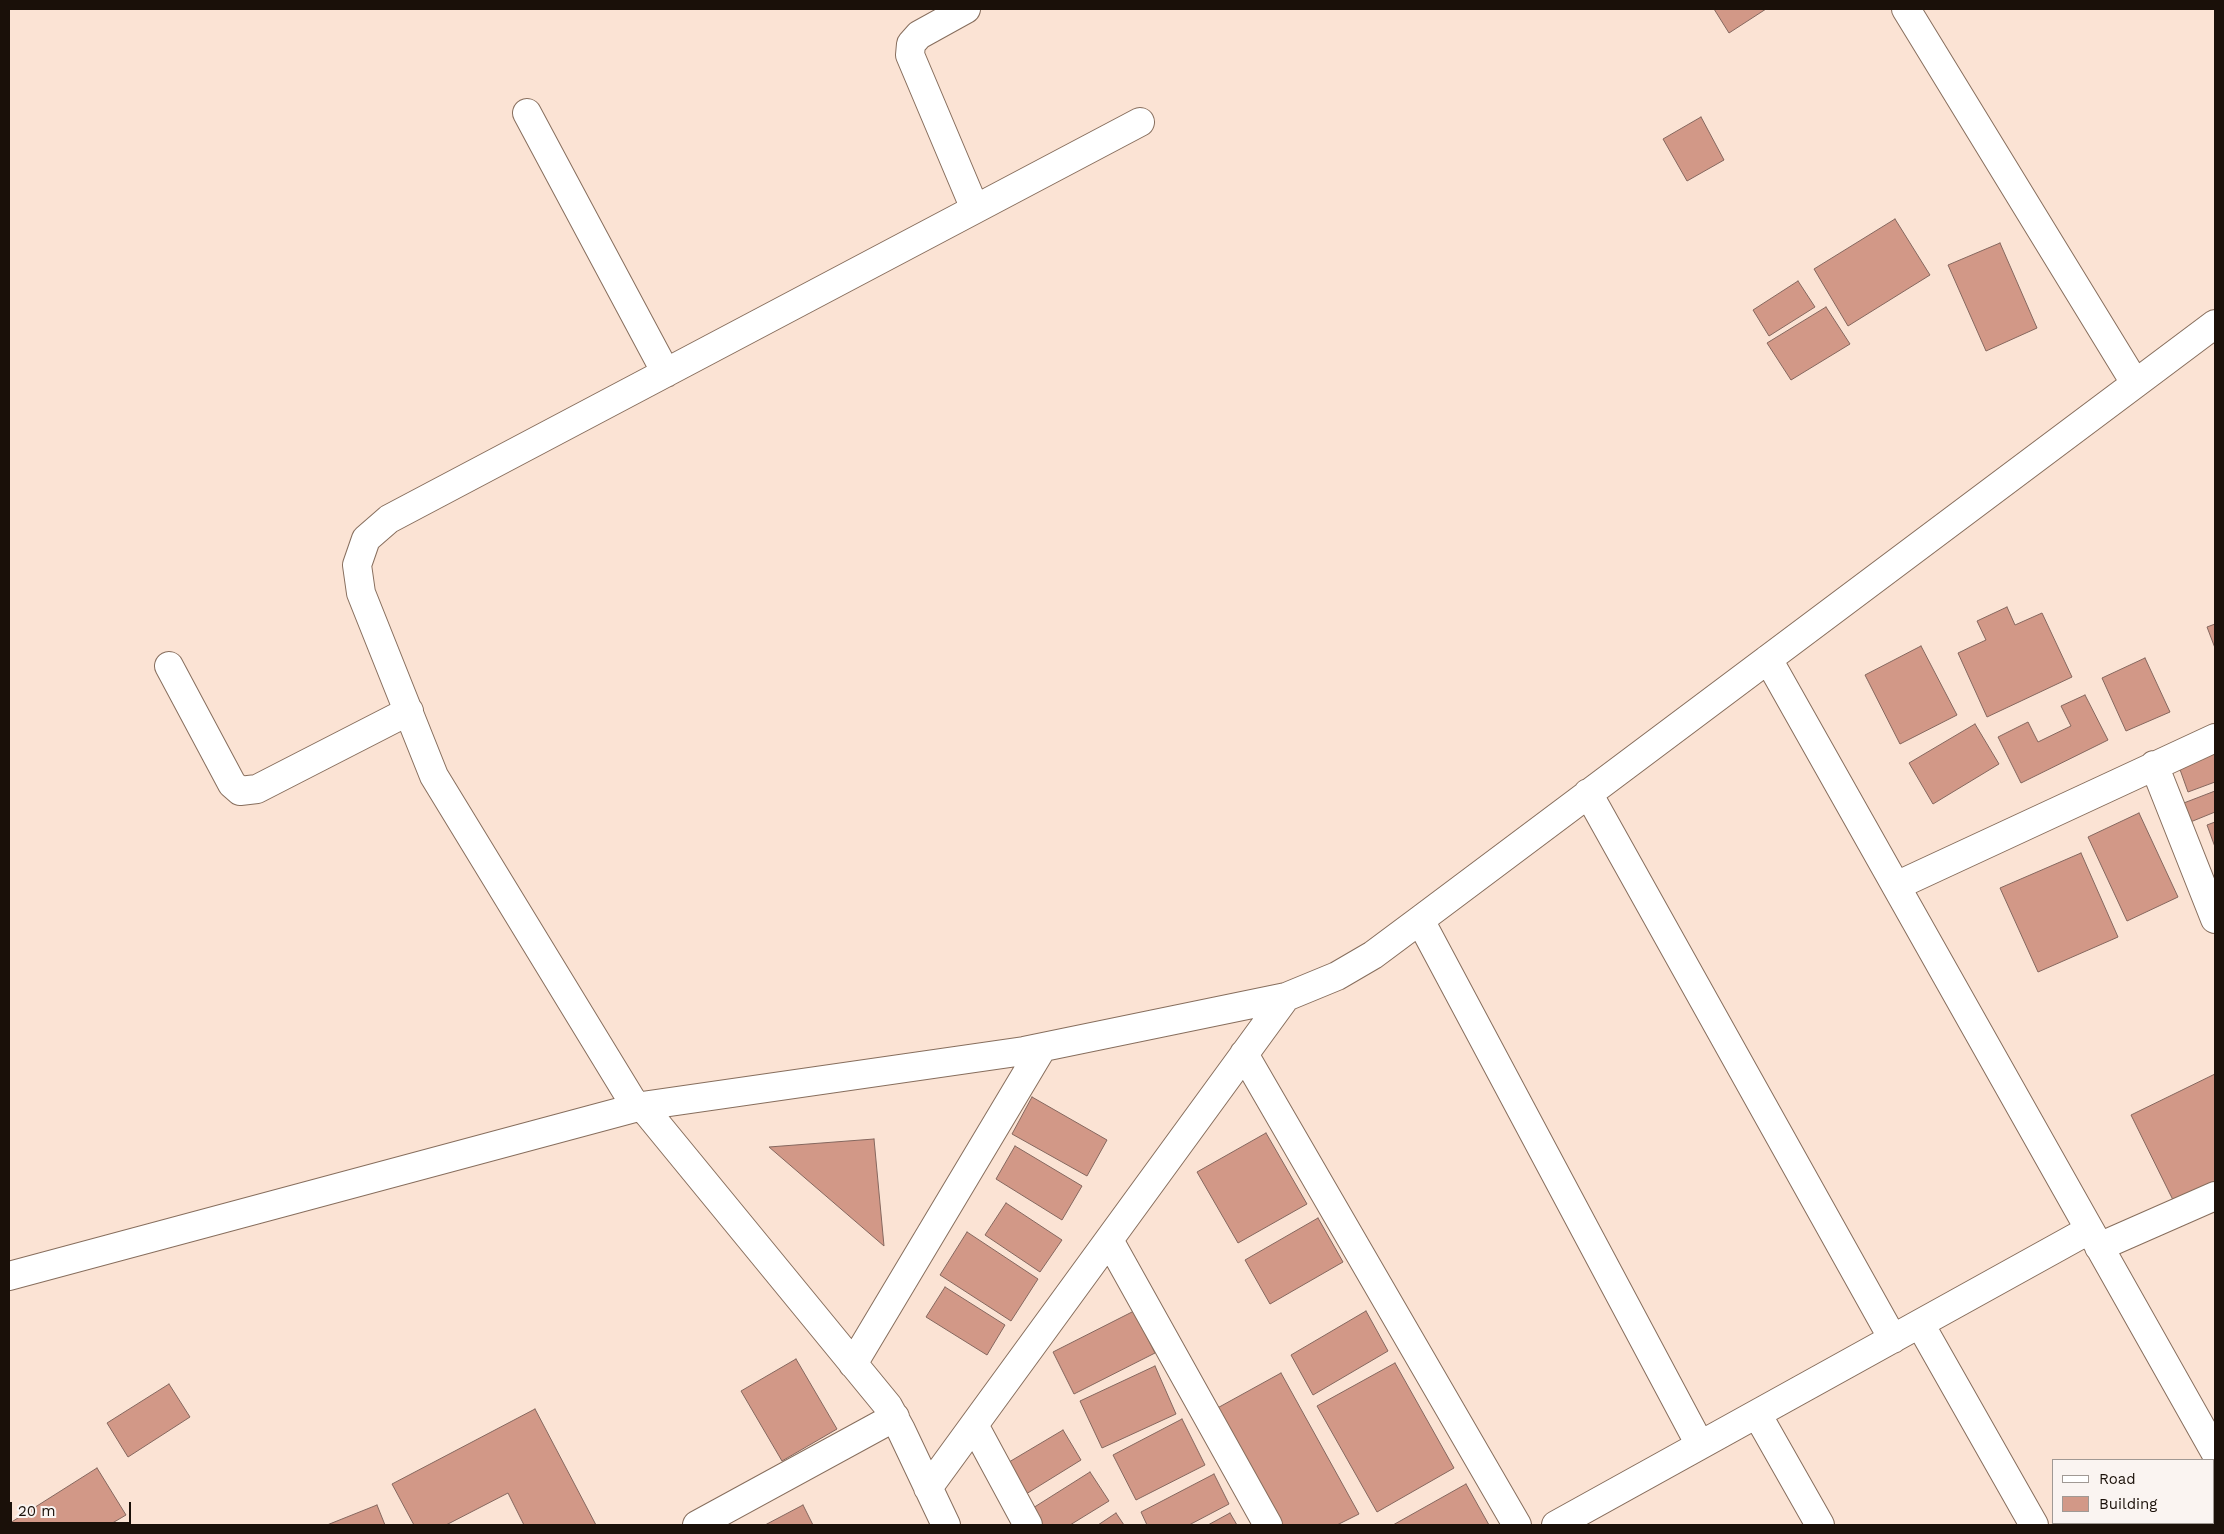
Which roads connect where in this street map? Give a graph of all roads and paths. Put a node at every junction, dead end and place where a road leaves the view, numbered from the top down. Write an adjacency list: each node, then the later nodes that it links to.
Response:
1 (966, 9): 5 (street)
2 (1906, 9): 8 (street)
3 (527, 113): 7 (street)
4 (1140, 122): 5 (street)
5 (975, 209): 7 (street)
6 (2215, 324): 8 (street)
7 (666, 373): 11 (street)
8 (2135, 383): 9 (street)
9 (1768, 658): 14 (street); 15 (street)
10 (169, 666): 11 (street)
11 (408, 711): 21 (street)
12 (2215, 738): 13 (street)
13 (2154, 765): 15 (street); 17 (street)
14 (1588, 794): 16 (street); 27 (street)
15 (1896, 886): 23 (street)
16 (1420, 920): 18 (street); 32 (street)
17 (2215, 920)
18 (1286, 996): 19 (street); 20 (street)
19 (1042, 1048): 21 (street); 28 (street)
20 (1244, 1054): 24 (street); 40 (street)
21 (639, 1107): 25 (street); 28 (street)
22 (2215, 1196): 23 (street)
23 (2094, 1238): 26 (street); 33 (street)
24 (1109, 1240): 31 (street); 39 (street)
25 (9, 1276)
26 (1920, 1324): 27 (street); 43 (street)
27 (1893, 1339): 29 (street)
28 (853, 1364): 30 (street)
29 (1757, 1414): 32 (street); 42 (street)
30 (895, 1417): 34 (street); 36 (street)
31 (974, 1425): 34 (street); 38 (street)
32 (1700, 1445): 35 (street)
33 (2215, 1452)
34 (928, 1488): 37 (street)
35 (1595, 1516): 41 (street)
36 (702, 1524)
37 (946, 1525)
38 (1028, 1525)
39 (1268, 1525)
40 (1517, 1525)
41 (1556, 1525)
42 (1820, 1525)
43 (2034, 1525)

